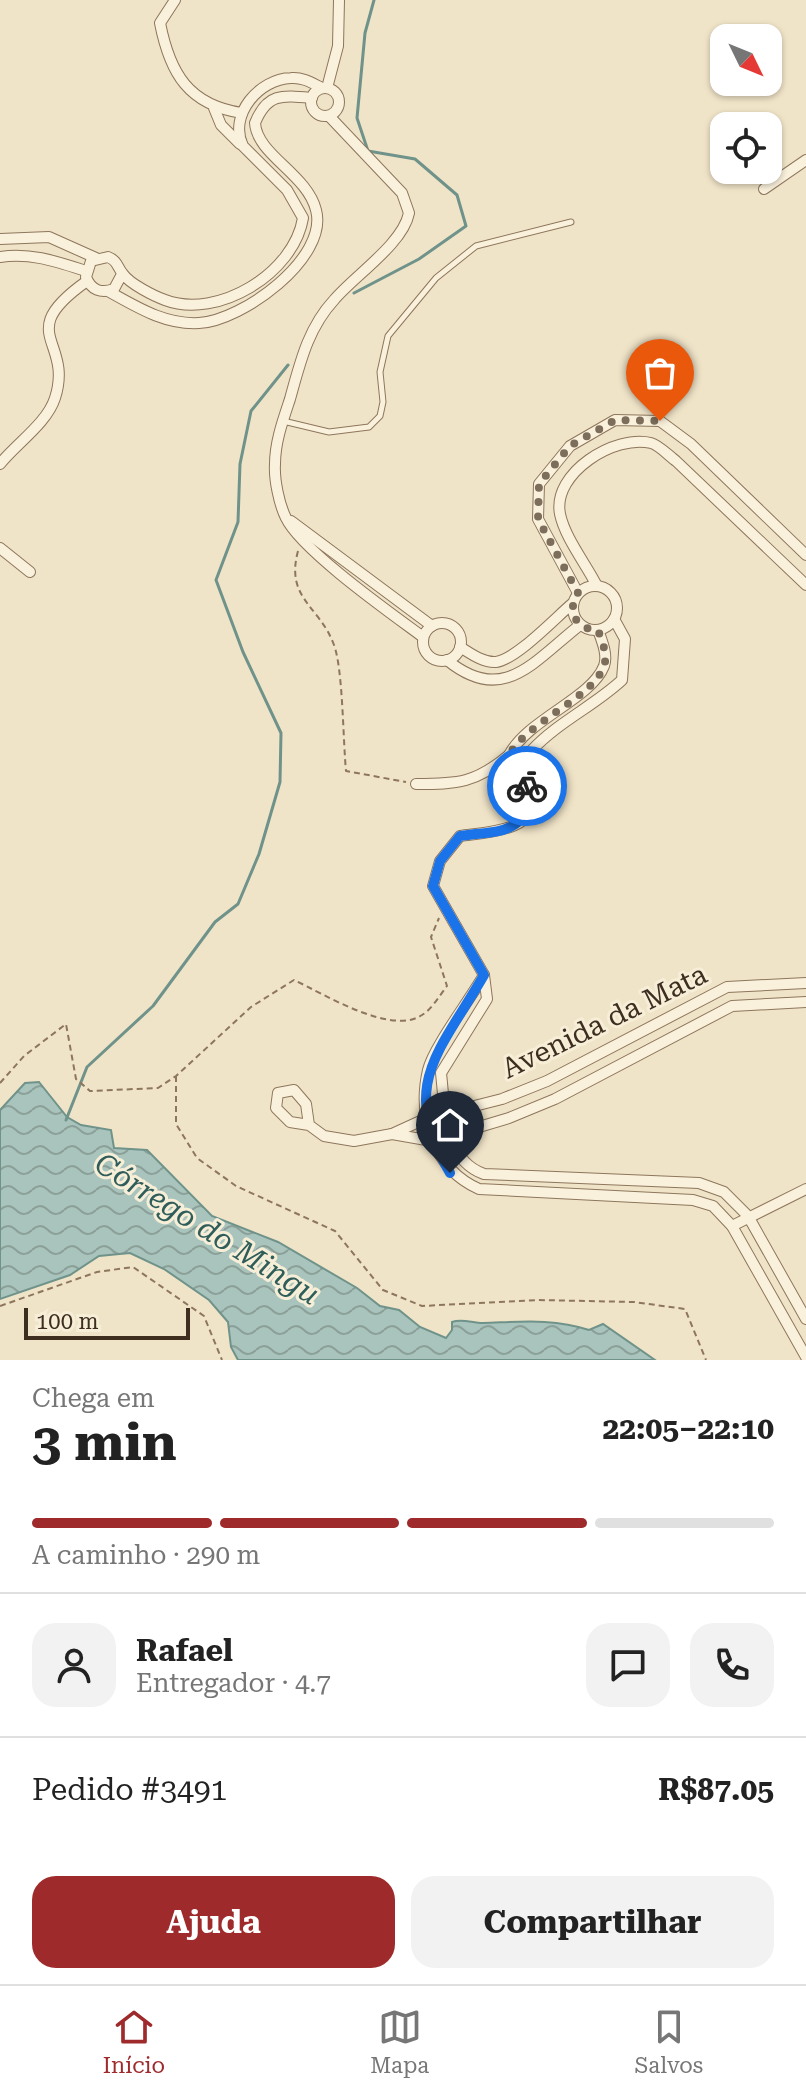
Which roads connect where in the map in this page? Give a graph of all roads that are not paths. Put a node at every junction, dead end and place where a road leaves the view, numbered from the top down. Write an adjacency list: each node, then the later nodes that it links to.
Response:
1 (175, 0): 5 (street)
2 (339, 0): 3 (street)
3 (324, 88): 4 (street); 6 (street); 7 (street)
4 (312, 98): 7 (street); 17 (street)
5 (214, 108): 6 (street); 8 (street)
6 (242, 113): 8 (street)
7 (329, 116): 18 (street)
8 (243, 146): 15 (street)
9 (806, 160): 10 (street)
10 (764, 189)
11 (571, 222): 18 (lane)
12 (0, 239): 14 (street)
13 (0, 257): 16 (street)
14 (96, 258): 15 (street); 16 (street)
15 (122, 274): 17 (street)
16 (87, 276): 17 (street); 19 (street)
17 (108, 291)
18 (283, 421): 20 (street)
19 (0, 464)
20 (286, 518): 29 (street); 31 (street)
21 (0, 548): 23 (street)
22 (806, 555): 26 (street)
23 (30, 572)
24 (806, 585): 25 (street)
25 (597, 586): 26 (street); 27 (street)
26 (575, 598): 28 (street); 32 (street)
27 (614, 619): 30 (street); 36 (street)
28 (580, 625): 30 (street); 33 (street)
29 (432, 626): 31 (street); 32 (street)
30 (598, 630): 34 (street)
31 (423, 637): 33 (street)
32 (460, 647): 33 (street)
33 (447, 660)
34 (509, 755): 35 (street); 36 (street)
35 (416, 784)
36 (537, 797): 37 (street)
37 (484, 975): 40 (street); 41 (street)
38 (806, 983): 40 (street, Avenida da Mata)
39 (806, 1002): 44 (street, Avenida da Mata)
40 (445, 1112): 41 (street, Avenida da Mata); 44 (street)
41 (427, 1118): 43 (street, Avenida da Mata); 45 (street)
42 (309, 1125): 43 (street)
43 (392, 1134): 45 (street)
44 (450, 1136): 45 (street, Avenida da Mata); 47 (street)
45 (432, 1141): 48 (street)
46 (806, 1189): 47 (street)
47 (748, 1216): 48 (street); 49 (street)
48 (732, 1226): 50 (street)
49 (806, 1319)
50 (806, 1357)

